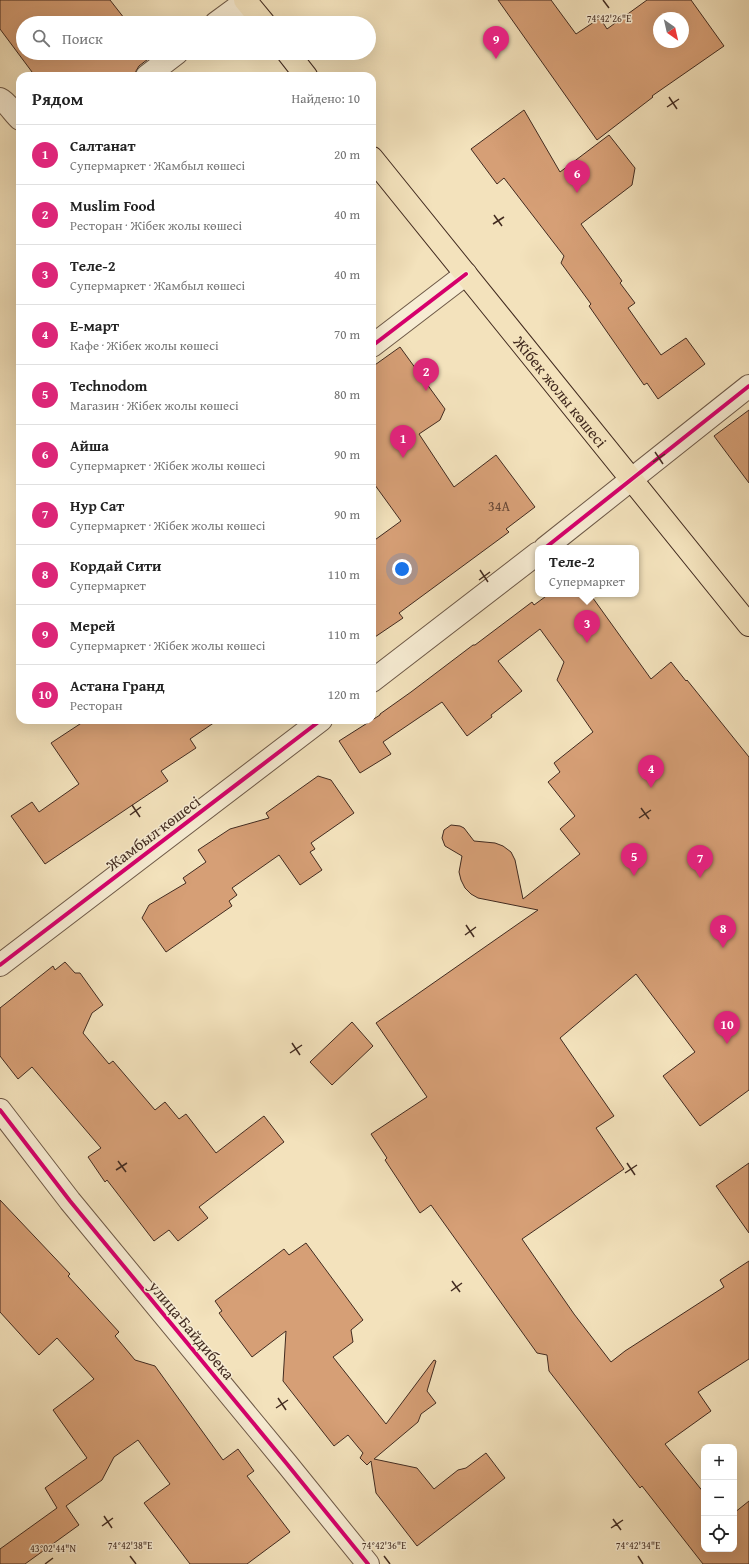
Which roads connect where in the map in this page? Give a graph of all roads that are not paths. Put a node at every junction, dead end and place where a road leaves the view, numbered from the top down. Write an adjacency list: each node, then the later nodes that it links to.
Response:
1 (246, 0): 2 (street); 3 (highway)
2 (225, 16)
3 (259, 16)
4 (168, 60): 6 (street)
5 (293, 60): 7 (highway)
6 (152, 72)
7 (303, 72)
8 (0, 100): 9 (street)
9 (16, 116)
10 (376, 163): 11 (highway, Жібек жолы көшесі)
11 (466, 274): 12 (street); 14 (highway, Жібек жолы көшесі)
12 (376, 343)
13 (749, 386): 14 (street)
14 (632, 480): 15 (street); 17 (highway, Жібек жолы көшесі)
15 (549, 545)
16 (535, 555): 18 (street)
17 (749, 625)
18 (376, 678)
19 (316, 724): 20 (street, Жамбыл көшесі)
20 (0, 965)
21 (0, 1110): 22 (street, улица Байдибека)
22 (368, 1564)

